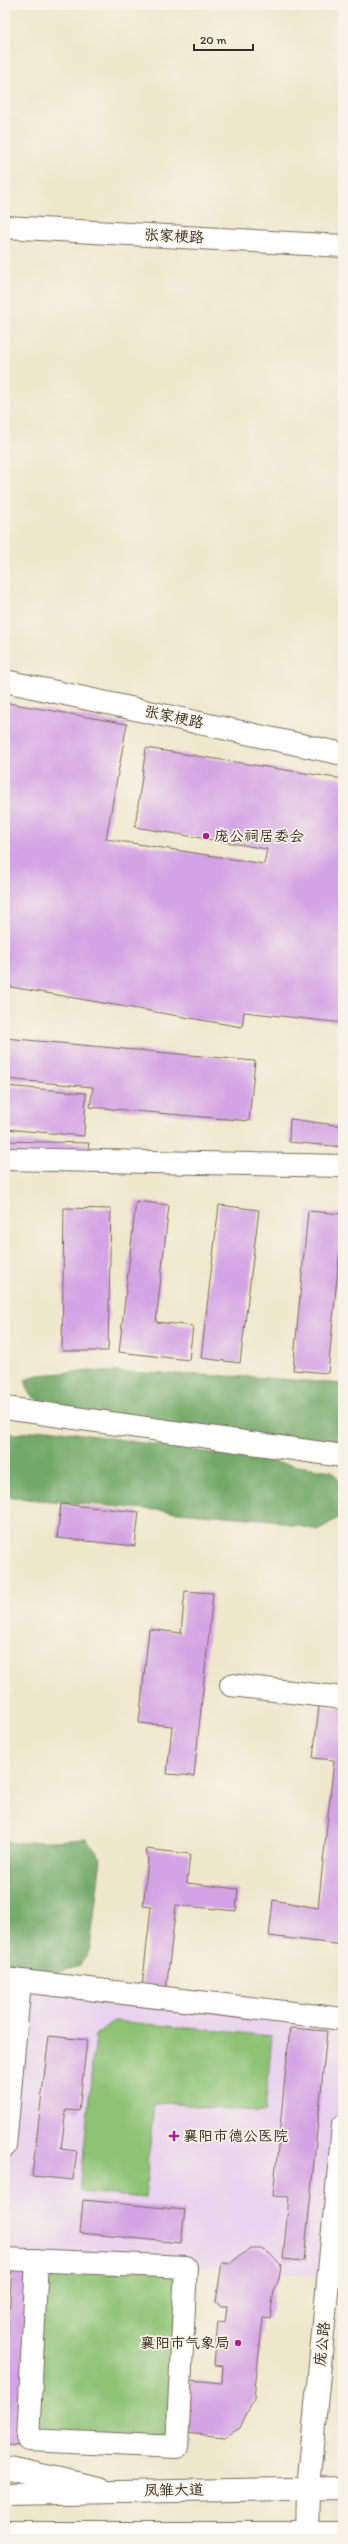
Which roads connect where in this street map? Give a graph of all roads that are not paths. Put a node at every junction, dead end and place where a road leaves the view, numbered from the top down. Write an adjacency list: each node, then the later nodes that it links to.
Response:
1 (5, 227): 2 (street, 张家梗路)
2 (343, 246)
3 (5, 681): 4 (street, 张家梗路)
4 (343, 754)
5 (5, 1159): 6 (street)
6 (343, 1166)
7 (5, 1408): 8 (street)
8 (343, 1456)
9 (231, 1685): 10 (street)
10 (343, 1698)
11 (12, 1980): 12 (street); 14 (street)
12 (343, 2019)
13 (343, 2126): 18 (street, 庞公路)
14 (5, 2146)
15 (5, 2259): 16 (street)
16 (38, 2260): 16 (street)
17 (5, 2467): 20 (street)
18 (308, 2488): 19 (street, 凤雏大道); 20 (street, 凤雏大道); 25 (street, 庞公路)
19 (343, 2488)
20 (115, 2491): 21 (street, 凤雏大道)
21 (5, 2494)
22 (5, 2533): 24 (street)
23 (343, 2533): 25 (street)
24 (105, 2536): 25 (street)
25 (307, 2537)

